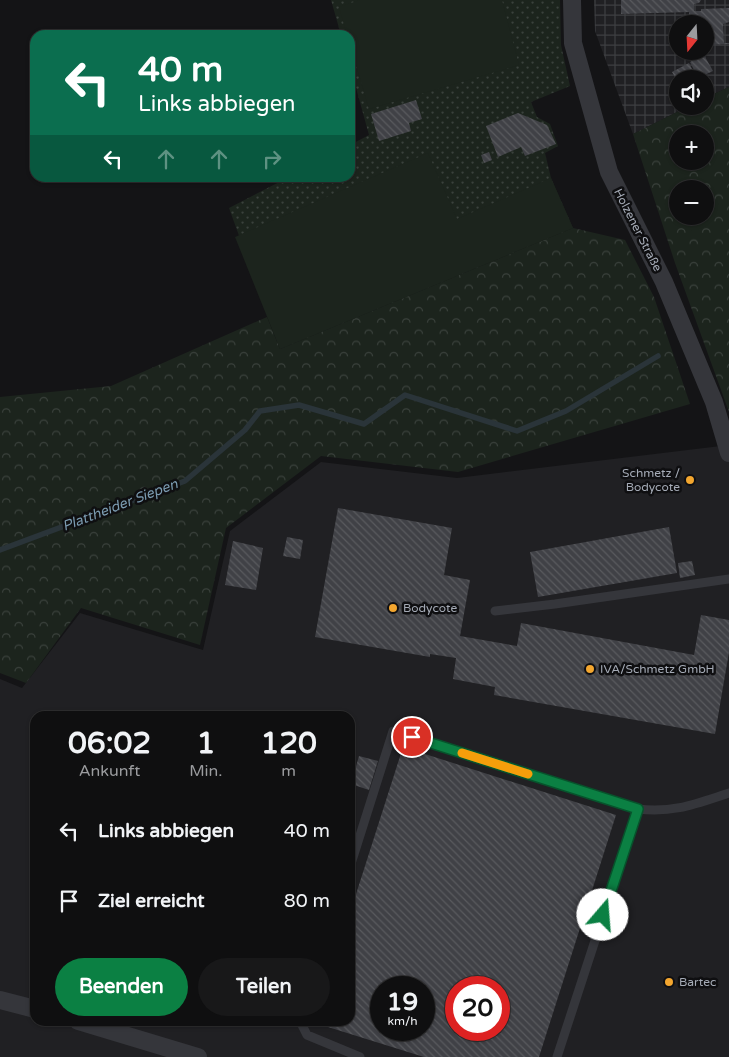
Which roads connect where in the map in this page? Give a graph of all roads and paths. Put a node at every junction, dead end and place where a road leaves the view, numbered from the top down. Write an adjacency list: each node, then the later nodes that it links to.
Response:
1 (572, 0): 2 (street, Holzener Straße)
2 (729, 453)
3 (729, 579): 4 (lane)
4 (495, 611)
5 (729, 793): 6 (lane)
6 (638, 809): 7 (lane); 14 (lane)
7 (355, 851)
8 (0, 1001): 9 (street)
9 (30, 1008)
10 (95, 1026): 12 (street)
11 (302, 1026): 13 (lane)
12 (198, 1057)
13 (360, 1057)
14 (556, 1057)

